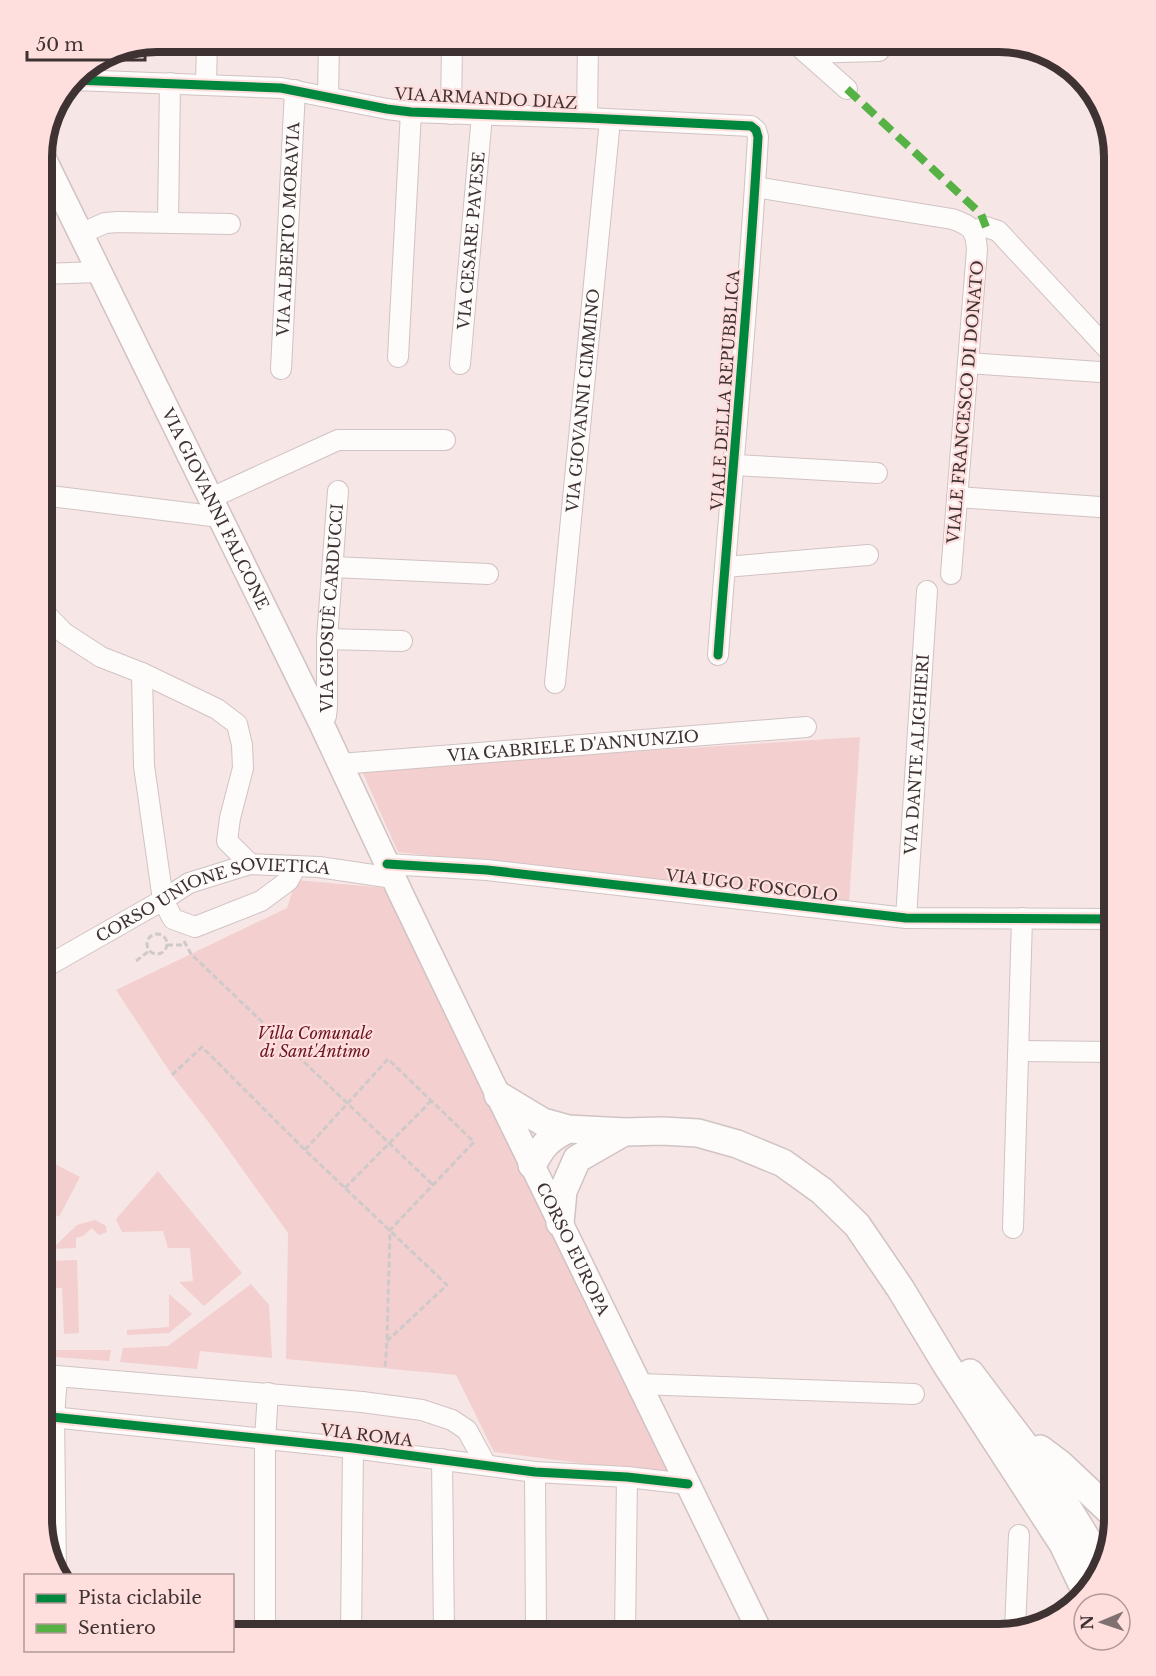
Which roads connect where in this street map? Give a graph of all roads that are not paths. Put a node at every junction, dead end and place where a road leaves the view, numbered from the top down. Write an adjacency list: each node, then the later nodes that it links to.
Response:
1 (207, 52): 8 (street)
2 (329, 52): 11 (street)
3 (452, 52): 13 (street)
4 (588, 53): 15 (street)
5 (806, 53): 9 (street)
6 (91, 77): 7 (street, VIA ARMANDO DIAZ)
7 (170, 83): 8 (street, VIA ARMANDO DIAZ); 20 (street)
8 (206, 84): 10 (street, VIA ARMANDO DIAZ)
9 (847, 89)
10 (295, 90): 11 (street, VIA ARMANDO DIAZ); 30 (street, VIA ALBERTO MORAVIA)
11 (328, 96): 12 (street, VIA ARMANDO DIAZ)
12 (411, 112): 13 (street, VIA ARMANDO DIAZ); 27 (street)
13 (451, 114): 14 (street, VIA ARMANDO DIAZ)
14 (482, 115): 15 (street, VIA ARMANDO DIAZ); 29 (street, VIA CESARE PAVESE)
15 (587, 118): 16 (street, VIA ARMANDO DIAZ)
16 (610, 120): 17 (street, VIA ARMANDO DIAZ); 51 (street, VIA GIOVANNI CIMMINO)
17 (754, 128): 19 (street, VIALE DELLA REPUBBLICA)
18 (53, 177): 23 (main road, VIA GIOVANNI FALCONE)
19 (755, 187): 22 (street); 33 (street, VIALE DELLA REPUBBLICA)
20 (168, 222): 21 (street); 23 (street)
21 (230, 224)
22 (973, 231): 26 (street); 28 (street, VIALE FRANCESCO DI DONATO)
23 (80, 234): 24 (main road, VIA GIOVANNI FALCONE)
24 (99, 272): 25 (street); 39 (main road, VIA GIOVANNI FALCONE)
25 (53, 274)
26 (1103, 344)
27 (398, 357)
28 (968, 363): 31 (street); 37 (street, VIALE FRANCESCO DI DONATO)
29 (460, 364)
30 (281, 369)
31 (1103, 372)
32 (446, 440): 39 (street)
33 (735, 465): 34 (street, VIALE DELLA REPUBBLICA); 42 (street, VIALE DELLA REPUBBLICA)
34 (877, 473)
35 (338, 491): 41 (street, VIA GIOSUÈ CARDUCCI)
36 (53, 496): 39 (street)
37 (957, 497): 38 (street); 44 (street, VIALE FRANCESCO DI DONATO)
38 (1103, 507)
39 (216, 508): 52 (main road, VIA GIOVANNI FALCONE)
40 (868, 555): 42 (street)
41 (333, 567): 43 (street); 47 (street, VIA GIOSUÈ CARDUCCI)
42 (725, 567): 49 (street, VIALE DELLA REPUBBLICA)
43 (488, 574)
44 (951, 574)
45 (927, 591): 59 (street, VIA DANTE ALIGHIERI)
46 (53, 621): 50 (street)
47 (327, 639): 48 (street); 52 (street, VIA GIOSUÈ CARDUCCI)
48 (402, 641)
49 (718, 656)
50 (142, 673): 55 (street); 58 (street)
51 (555, 682)
52 (321, 723): 54 (main road, VIA GIOVANNI FALCONE)
53 (806, 727): 54 (street, VIA GABRIELE D'ANNUNZIO)
54 (340, 764): 57 (main road, VIA GIOVANNI FALCONE)
55 (250, 864): 56 (street, CORSO UNIONE SOVIETICA); 58 (street, CORSO UNIONE SOVIETICA)
56 (296, 866): 57 (street, CORSO UNIONE SOVIETICA); 58 (street)
57 (390, 871): 59 (street, VIA UGO FOSCOLO); 65 (main road, CORSO EUROPA)
58 (164, 900): 62 (street, CORSO UNIONE SOVIETICA)
59 (906, 918): 60 (street, VIA UGO FOSCOLO)
60 (1023, 918): 61 (street, VIA UGO FOSCOLO); 63 (street)
61 (1103, 919)
62 (52, 963)
63 (1019, 1051): 64 (street); 71 (street)
64 (1103, 1052)
65 (498, 1095): 66 (highway); 69 (main road, CORSO EUROPA)
66 (568, 1129): 67 (highway); 69 (highway)
67 (625, 1132): 68 (highway); 72 (highway)
68 (577, 1159): 69 (highway); 70 (highway)
69 (532, 1165): 70 (main road, CORSO EUROPA)
70 (560, 1223): 73 (main road, CORSO EUROPA)
71 (1013, 1228)
72 (900, 1288): 78 (highway); 91 (highway)
73 (639, 1384): 75 (street); 85 (main road, CORSO EUROPA)
74 (268, 1393): 76 (street); 79 (street); 82 (street)
75 (914, 1394)
76 (52, 1398)
77 (52, 1416): 79 (street, VIA ROMA)
78 (1019, 1435): 87 (highway); 90 (highway)
79 (265, 1439): 80 (street, VIA ROMA); 93 (street)
80 (353, 1448): 81 (street, VIA ROMA); 94 (street)
81 (442, 1459): 82 (street, VIA ROMA); 95 (street)
82 (486, 1465): 83 (street, VIA ROMA)
83 (535, 1472): 84 (street, VIA ROMA); 96 (street)
84 (627, 1477): 85 (street, VIA ROMA); 97 (street)
85 (688, 1484): 98 (main road, CORSO EUROPA)
86 (52, 1486): 89 (street)
87 (1103, 1505)
88 (1019, 1535): 92 (street)
89 (55, 1543)
90 (1097, 1555)
91 (1081, 1583)
92 (1015, 1622)
93 (265, 1623)
94 (351, 1623)
95 (444, 1623)
96 (536, 1623)
97 (626, 1624)
98 (756, 1624)

